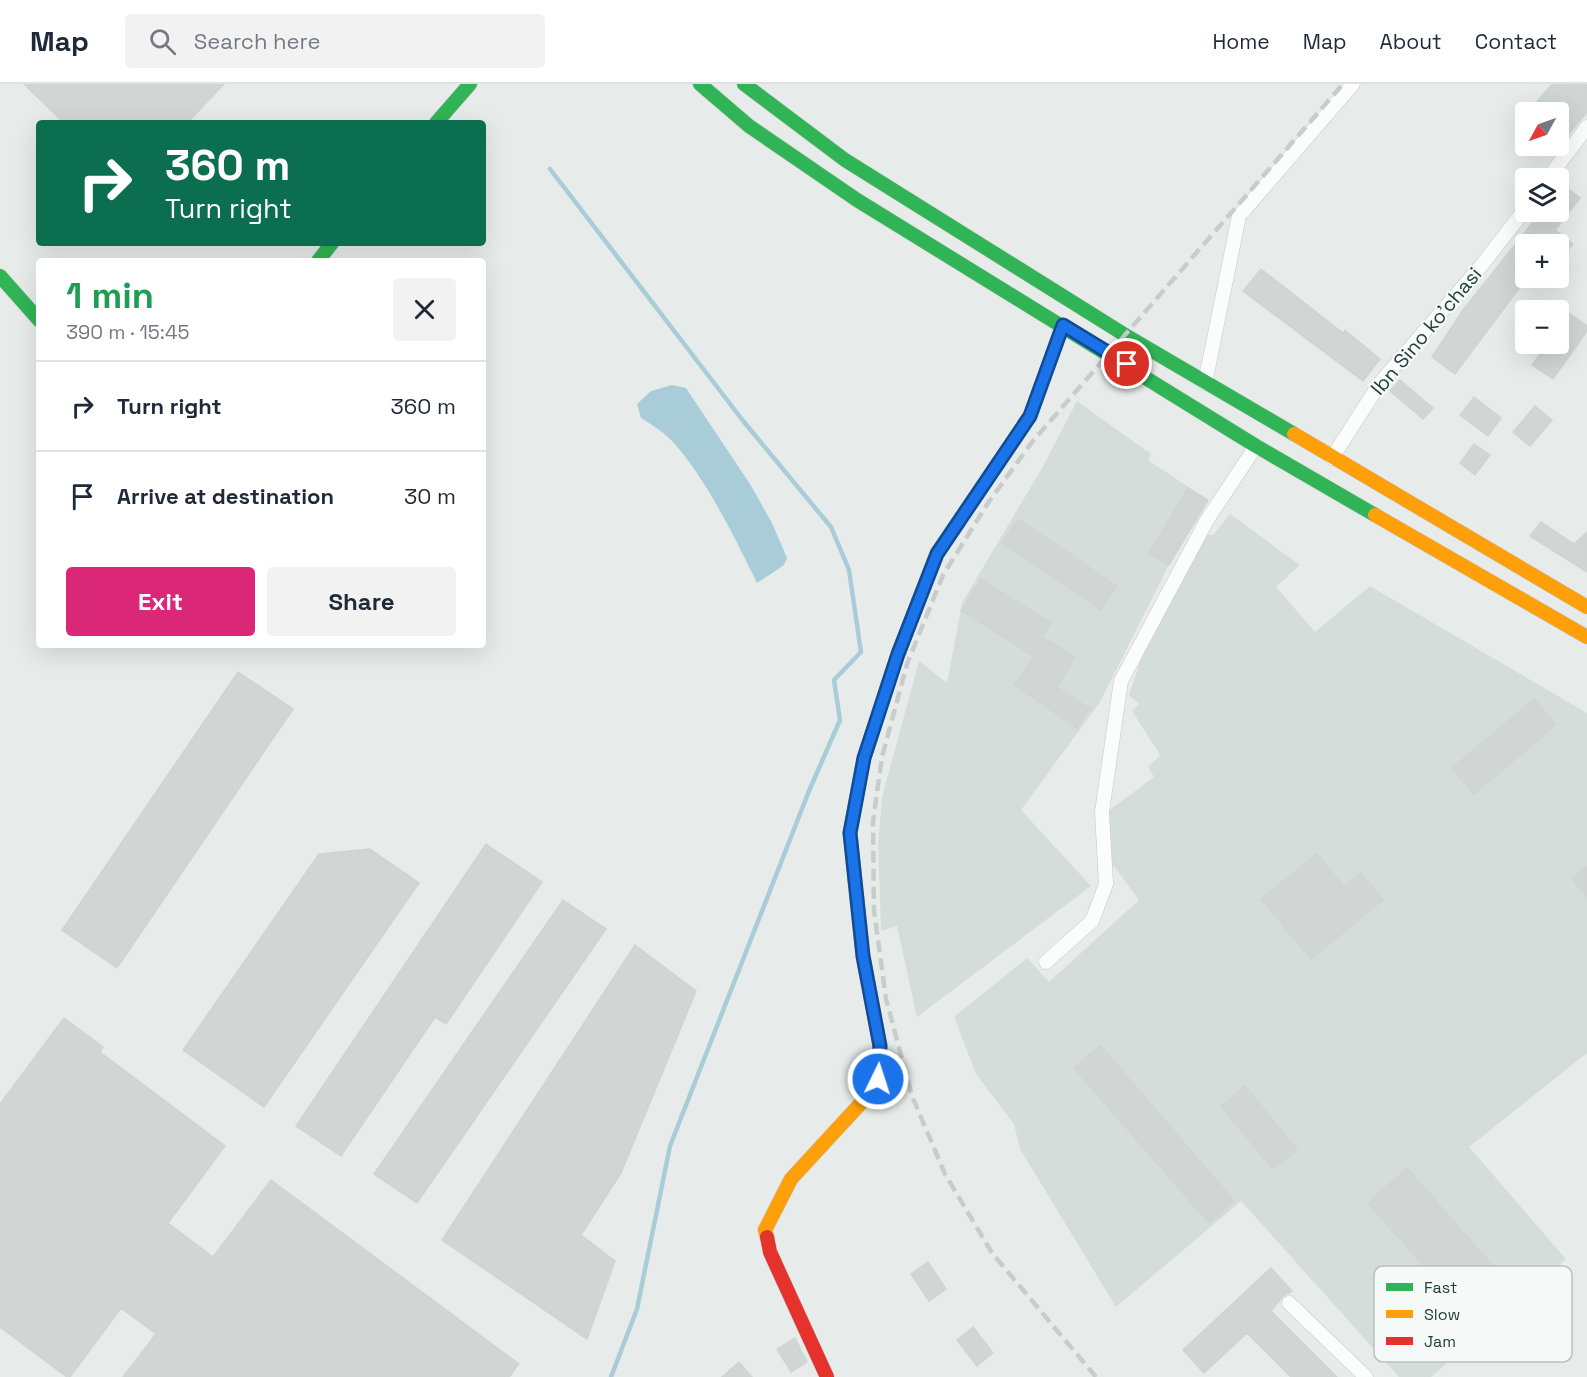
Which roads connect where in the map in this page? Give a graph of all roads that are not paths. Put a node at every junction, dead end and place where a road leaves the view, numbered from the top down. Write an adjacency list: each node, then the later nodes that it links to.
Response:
1 (470, 84): 5 (main road)
2 (700, 84): 13 (main road)
3 (744, 84): 14 (main road)
4 (1353, 84): 14 (street)
5 (439, 120)
6 (1587, 128): 7 (street)
7 (1556, 168)
8 (1515, 222): 16 (street, Ibn Sino ko'chasi)
9 (330, 246): 10 (main road)
10 (320, 258)
11 (0, 276): 12 (main road)
12 (36, 317)
13 (1063, 325): 15 (main road); 23 (main road)
14 (1205, 383): 16 (main road)
15 (1256, 446): 18 (main road); 21 (street)
16 (1332, 458): 17 (main road)
17 (1452, 528): 18 (main road); 19 (main road)
18 (1440, 552): 20 (main road)
19 (1587, 607)
20 (1587, 637)
21 (1046, 962)
22 (1289, 1303): 24 (street)
23 (827, 1377)
24 (1366, 1377)

